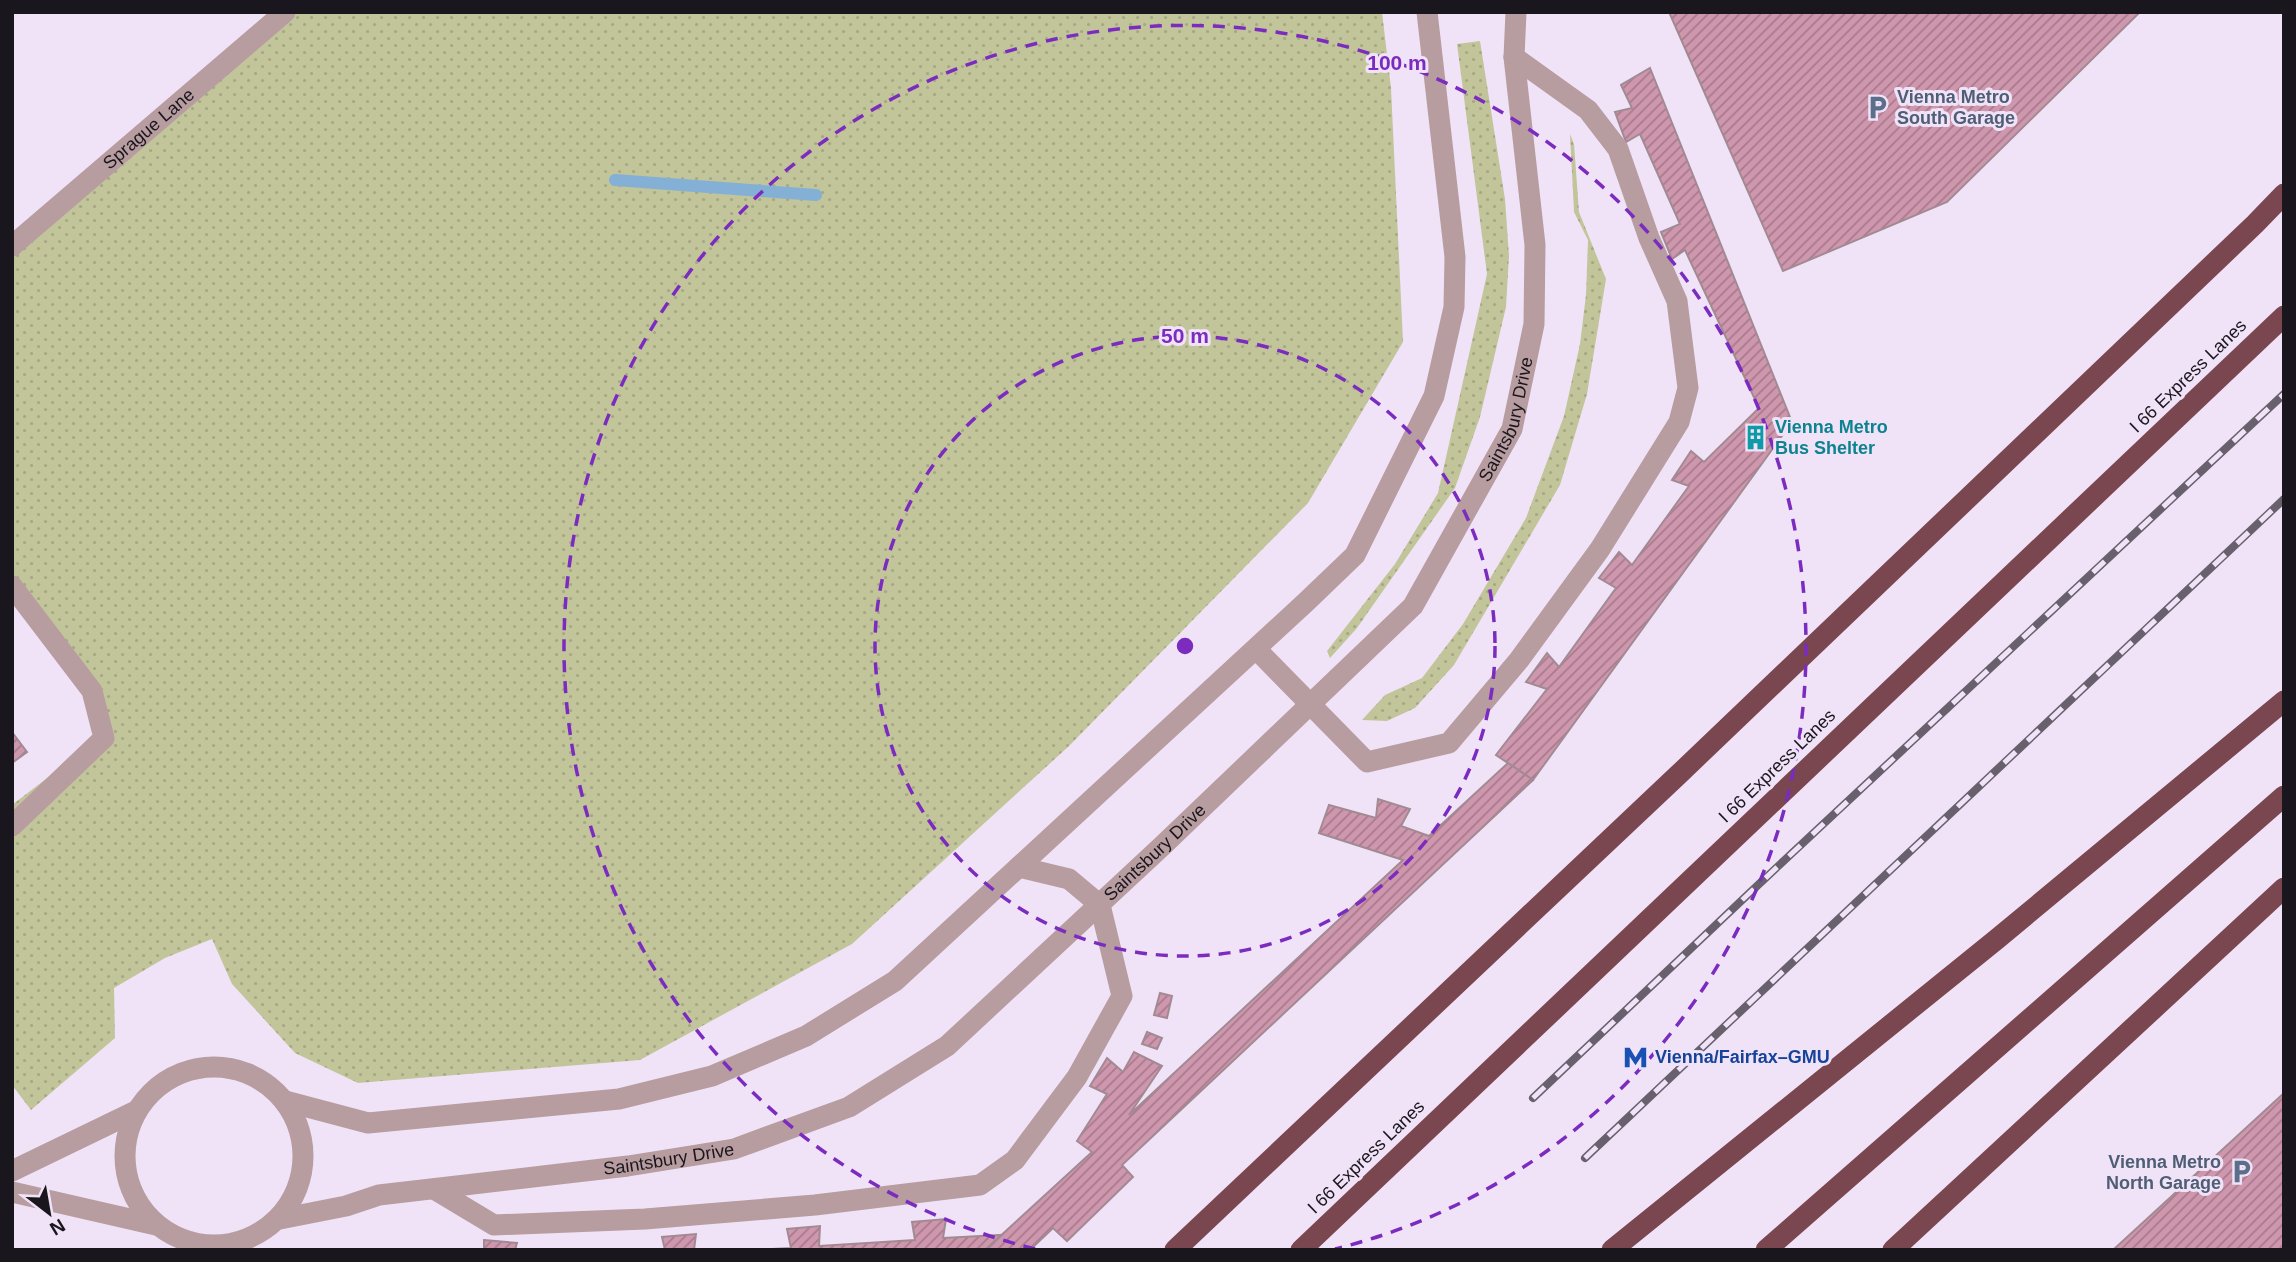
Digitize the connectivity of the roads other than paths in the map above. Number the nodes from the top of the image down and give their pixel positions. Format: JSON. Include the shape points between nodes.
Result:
{"nodes":[{"id":1,"x":285,"y":12,"type":"edge"},
{"id":2,"x":1427,"y":12,"type":"edge"},
{"id":3,"x":1516,"y":12,"type":"edge"},
{"id":4,"x":1514,"y":57,"type":"junction"},
{"id":5,"x":2284,"y":194,"type":"edge"},
{"id":6,"x":12,"y":246,"type":"edge"},
{"id":7,"x":2284,"y":316,"type":"edge"},
{"id":8,"x":12,"y":586,"type":"edge"},
{"id":9,"x":1256,"y":649,"type":"junction"},
{"id":10,"x":2284,"y":701,"type":"edge"},
{"id":11,"x":1309,"y":706,"type":"junction"},
{"id":12,"x":2284,"y":796,"type":"edge"},
{"id":13,"x":12,"y":826,"type":"edge"},
{"id":14,"x":1019,"y":867,"type":"junction"},
{"id":15,"x":2284,"y":888,"type":"edge"},
{"id":16,"x":1100,"y":905,"type":"junction"},
{"id":17,"x":285,"y":1101,"type":"junction"},
{"id":18,"x":136,"y":1111,"type":"junction"},
{"id":19,"x":12,"y":1171,"type":"edge"},
{"id":20,"x":433,"y":1189,"type":"junction"},
{"id":21,"x":12,"y":1192,"type":"edge"},
{"id":22,"x":280,"y":1219,"type":"junction"},
{"id":23,"x":156,"y":1225,"type":"junction"},
{"id":24,"x":1175,"y":1250,"type":"edge"},
{"id":25,"x":1301,"y":1250,"type":"edge"},
{"id":26,"x":1612,"y":1250,"type":"edge"},
{"id":27,"x":1766,"y":1250,"type":"edge"},
{"id":28,"x":1892,"y":1250,"type":"edge"}],
"edges":[{"from":1,"to":6,"type":"street","name":"Sprague Lane"},
{"from":2,"to":9,"type":"street","via":[[1455,257],[1454,307],[1434,396],[1355,555]]},
{"from":3,"to":4,"type":"street","name":"Saintsbury Drive"},
{"from":4,"to":11,"type":"street","name":"Saintsbury Drive","via":[[1535,245],[1534,324],[1512,429],[1413,606]]},
{"from":4,"to":11,"type":"street","via":[[1588,110],[1618,149],[1677,301],[1688,388],[1679,422],[1600,549],[1519,660],[1449,743],[1367,762]]},
{"from":5,"to":24,"type":"highway"},
{"from":7,"to":25,"type":"highway","name":"I 66 Express Lanes"},
{"from":8,"to":13,"type":"street","via":[[92,691],[104,738]]},
{"from":9,"to":11,"type":"street"},
{"from":9,"to":14,"type":"street"},
{"from":10,"to":26,"type":"highway"},
{"from":11,"to":16,"type":"street","name":"Saintsbury Drive"},
{"from":12,"to":27,"type":"highway"},
{"from":14,"to":16,"type":"street","via":[[1069,879]]},
{"from":14,"to":17,"type":"street","via":[[895,981],[806,1035],[712,1076],[619,1099],[368,1124]]},
{"from":15,"to":28,"type":"highway"},
{"from":16,"to":20,"type":"street","name":"Saintsbury Drive","via":[[947,1046],[849,1107],[734,1149]]},
{"from":16,"to":20,"type":"street","via":[[1122,996],[1077,1077],[1015,1160],[980,1185],[645,1219],[494,1225]]},
{"from":17,"to":18,"type":"street","via":[[264,1081],[237,1069],[208,1066],[180,1073],[155,1089]]},
{"from":17,"to":22,"type":"street","via":[[299,1127],[304,1155],[299,1185]]},
{"from":18,"to":19,"type":"street"},
{"from":18,"to":23,"type":"street","via":[[125,1138],[124,1167],[133,1196]]},
{"from":20,"to":22,"type":"street","name":"Saintsbury Drive","via":[[379,1195]]},
{"from":21,"to":23,"type":"street"},
{"from":22,"to":23,"type":"street","via":[[235,1243],[205,1245],[168,1236]]}]}
